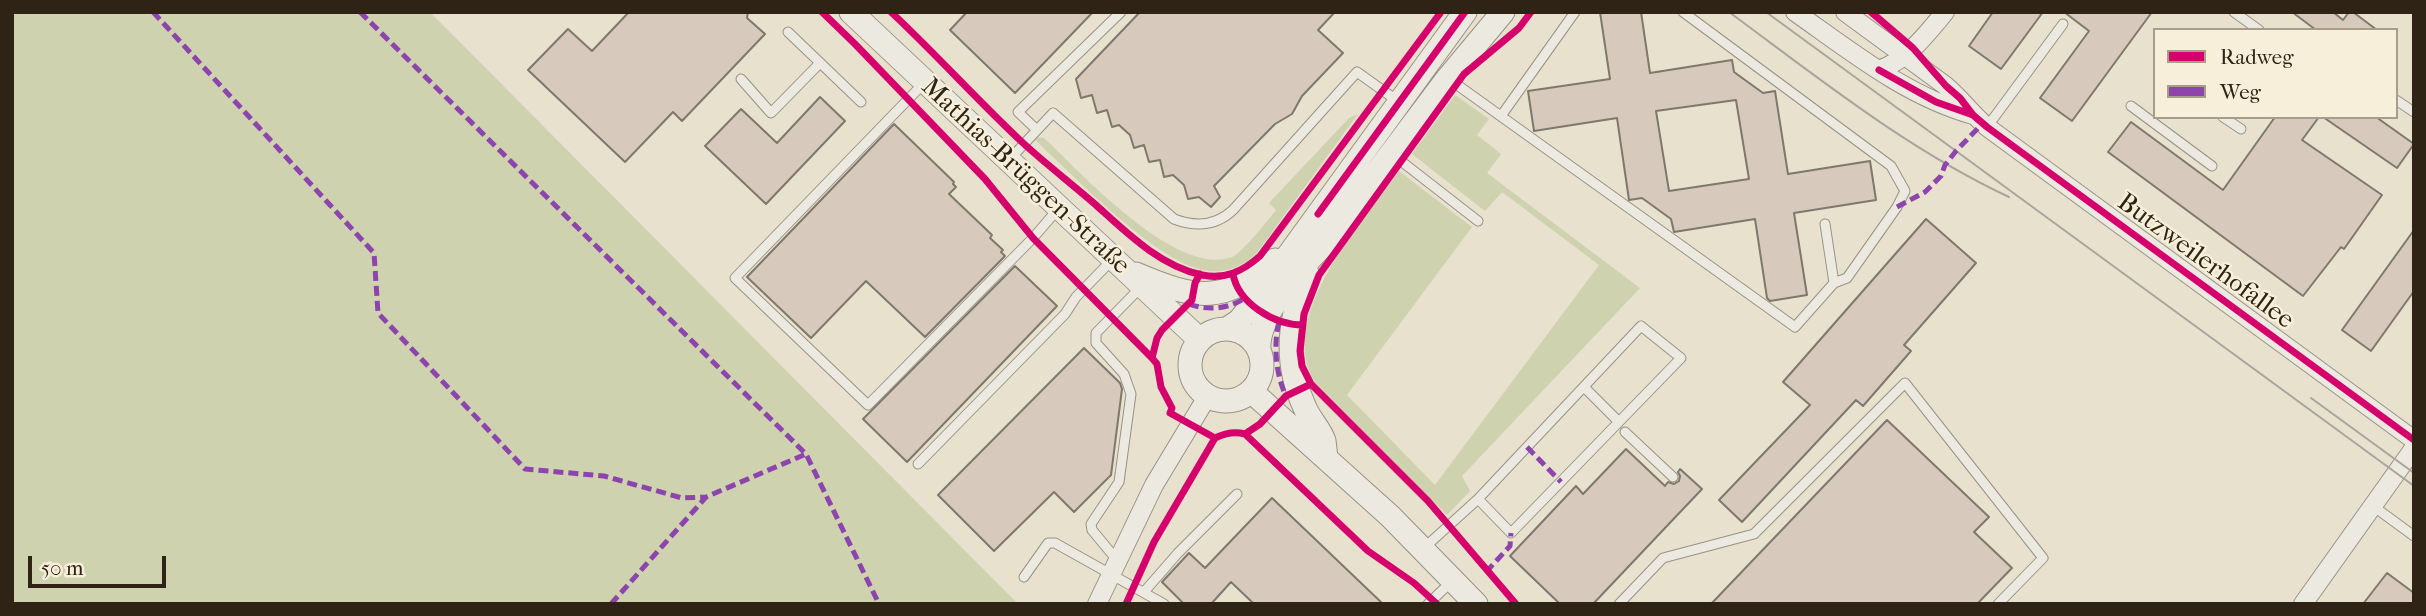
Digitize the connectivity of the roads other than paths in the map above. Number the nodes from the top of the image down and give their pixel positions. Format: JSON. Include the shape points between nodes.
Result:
{"nodes":[{"id":1,"x":851,"y":12,"type":"edge"},
{"id":2,"x":1121,"y":12,"type":"edge"},
{"id":3,"x":1465,"y":12,"type":"edge"},
{"id":4,"x":1503,"y":12,"type":"edge"},
{"id":5,"x":1575,"y":12,"type":"edge"},
{"id":6,"x":1683,"y":12,"type":"edge"},
{"id":7,"x":1795,"y":12,"type":"edge"},
{"id":8,"x":1845,"y":12,"type":"edge"},
{"id":9,"x":1945,"y":12,"type":"edge"},
{"id":10,"x":2234,"y":12,"type":"edge"},
{"id":11,"x":2063,"y":24,"type":"dead end"},
{"id":12,"x":2256,"y":28,"type":"edge"},
{"id":13,"x":788,"y":32,"type":"dead end"},
{"id":14,"x":1907,"y":56,"type":"junction"},
{"id":15,"x":820,"y":63,"type":"junction"},
{"id":16,"x":1879,"y":71,"type":"junction"},
{"id":17,"x":1448,"y":78,"type":"junction"},
{"id":18,"x":741,"y":79,"type":"dead end"},
{"id":19,"x":924,"y":83,"type":"junction"},
{"id":20,"x":2398,"y":101,"type":"edge"},
{"id":21,"x":861,"y":102,"type":"dead end"},
{"id":22,"x":1399,"y":102,"type":"junction"},
{"id":23,"x":2131,"y":106,"type":"dead end"},
{"id":24,"x":2414,"y":112,"type":"edge"},
{"id":25,"x":1501,"y":116,"type":"junction"},
{"id":26,"x":2226,"y":119,"type":"edge"},
{"id":27,"x":1980,"y":121,"type":"junction"},
{"id":28,"x":2241,"y":129,"type":"dead end"},
{"id":29,"x":1037,"y":130,"type":"junction"},
{"id":30,"x":1391,"y":153,"type":"junction"},
{"id":31,"x":1007,"y":162,"type":"junction"},
{"id":32,"x":2212,"y":166,"type":"dead end"},
{"id":33,"x":1059,"y":208,"type":"junction"},
{"id":34,"x":1318,"y":214,"type":"junction"},
{"id":35,"x":1478,"y":221,"type":"dead end"},
{"id":36,"x":1825,"y":224,"type":"dead end"},
{"id":37,"x":1321,"y":247,"type":"junction"},
{"id":38,"x":1116,"y":261,"type":"junction"},
{"id":39,"x":1834,"y":283,"type":"junction"},
{"id":40,"x":1142,"y":286,"type":"junction"},
{"id":41,"x":1227,"y":329,"type":"junction"},
{"id":42,"x":1200,"y":340,"type":"junction"},
{"id":43,"x":1259,"y":351,"type":"junction"},
{"id":44,"x":1584,"y":387,"type":"junction"},
{"id":45,"x":1251,"y":391,"type":"junction"},
{"id":46,"x":1207,"y":397,"type":"junction"},
{"id":47,"x":1619,"y":422,"type":"junction"},
{"id":48,"x":1625,"y":432,"type":"dead end"},
{"id":49,"x":2414,"y":440,"type":"edge"},
{"id":50,"x":2414,"y":448,"type":"edge"},
{"id":51,"x":1326,"y":457,"type":"junction"},
{"id":52,"x":918,"y":464,"type":"dead end"},
{"id":53,"x":1673,"y":477,"type":"dead end"},
{"id":54,"x":1237,"y":495,"type":"dead end"},
{"id":55,"x":1478,"y":499,"type":"junction"},
{"id":56,"x":2373,"y":506,"type":"junction"},
{"id":57,"x":2414,"y":536,"type":"edge"},
{"id":58,"x":1422,"y":550,"type":"junction"},
{"id":59,"x":1114,"y":567,"type":"junction"},
{"id":60,"x":1024,"y":577,"type":"dead end"},
{"id":61,"x":1452,"y":580,"type":"junction"},
{"id":62,"x":1144,"y":592,"type":"junction"},
{"id":63,"x":1470,"y":602,"type":"edge"},
{"id":64,"x":1099,"y":603,"type":"edge"},
{"id":65,"x":1164,"y":604,"type":"edge"},
{"id":66,"x":1428,"y":604,"type":"edge"},
{"id":67,"x":1619,"y":604,"type":"edge"},
{"id":68,"x":1998,"y":604,"type":"edge"},
{"id":69,"x":2303,"y":604,"type":"edge"}],
"edges":[{"from":1,"to":19,"type":"street","name":"Mathias-Brüggen-Straße"},
{"from":2,"to":29,"type":"lane","via":[[1018,112]]},
{"from":3,"to":22,"type":"street"},
{"from":4,"to":17,"type":"street"},
{"from":5,"to":25,"type":"lane"},
{"from":6,"to":39,"type":"lane","via":[[1891,166],[1899,177],[1905,191],[1896,207],[1847,278]]},
{"from":7,"to":16,"type":"street","name":"Butzweilerhofallee"},
{"from":8,"to":14,"type":"street","name":"Butzweilerhofallee"},
{"from":9,"to":14,"type":"street"},
{"from":10,"to":12,"type":"lane"},
{"from":11,"to":27,"type":"lane"},
{"from":13,"to":15,"type":"lane"},
{"from":14,"to":16,"type":"street"},
{"from":14,"to":27,"type":"street","name":"Butzweilerhofallee","via":[[1960,98]]},
{"from":15,"to":18,"type":"lane","via":[[771,113]]},
{"from":15,"to":21,"type":"lane"},
{"from":16,"to":27,"type":"street","name":"Butzweilerhofallee"},
{"from":17,"to":25,"type":"lane"},
{"from":17,"to":30,"type":"street"},
{"from":19,"to":31,"type":"street","name":"Mathias-Brüggen-Straße"},
{"from":19,"to":33,"type":"lane","via":[[734,278],[868,405]]},
{"from":20,"to":24,"type":"lane"},
{"from":22,"to":29,"type":"lane","via":[[1357,72],[1224,219],[1199,224],[1174,219],[1052,113]]},
{"from":22,"to":34,"type":"street"},
{"from":23,"to":32,"type":"lane"},
{"from":25,"to":39,"type":"lane","via":[[1795,327]]},
{"from":26,"to":28,"type":"lane"},
{"from":27,"to":49,"type":"street","name":"Butzweilerhofallee"},
{"from":29,"to":31,"type":"lane"},
{"from":30,"to":35,"type":"lane"},
{"from":30,"to":37,"type":"street"},
{"from":31,"to":33,"type":"street","name":"Mathias-Brüggen-Straße"},
{"from":33,"to":38,"type":"street","name":"Mathias-Brüggen-Straße"},
{"from":34,"to":38,"type":"street","via":[[1282,254],[1228,291],[1180,289]]},
{"from":34,"to":41,"type":"street","via":[[1247,312]]},
{"from":36,"to":39,"type":"lane"},
{"from":37,"to":43,"type":"street","via":[[1268,314],[1258,340]]},
{"from":37,"to":51,"type":"street","via":[[1296,303],[1290,340],[1298,390],[1324,442]]},
{"from":38,"to":40,"type":"street","name":"Mathias-Brüggen-Straße"},
{"from":38,"to":52,"type":"lane"},
{"from":40,"to":42,"type":"street","name":"Mathias-Brüggen-Straße"},
{"from":40,"to":59,"type":"lane","via":[[1096,333],[1096,343],[1124,374],[1131,394],[1119,482],[1091,524]]},
{"from":41,"to":42,"type":"street"},
{"from":41,"to":43,"type":"street","via":[[1251,339]]},
{"from":42,"to":46,"type":"street","via":[[1189,369]]},
{"from":43,"to":45,"type":"street","via":[[1260,380]]},
{"from":44,"to":47,"type":"lane"},
{"from":44,"to":47,"type":"lane","via":[[1642,327],[1681,358]]},
{"from":44,"to":55,"type":"lane"},
{"from":45,"to":46,"type":"street","via":[[1227,402]]},
{"from":45,"to":51,"type":"street"},
{"from":46,"to":59,"type":"street","via":[[1154,485]]},
{"from":47,"to":55,"type":"lane","via":[[1511,533]]},
{"from":48,"to":53,"type":"lane"},
{"from":50,"to":56,"type":"street"},
{"from":51,"to":58,"type":"street"},
{"from":54,"to":62,"type":"lane"},
{"from":55,"to":58,"type":"lane"},
{"from":56,"to":57,"type":"lane"},
{"from":56,"to":69,"type":"street"},
{"from":58,"to":61,"type":"street"},
{"from":59,"to":60,"type":"lane","via":[[1048,543]]},
{"from":59,"to":62,"type":"lane"},
{"from":59,"to":64,"type":"street"},
{"from":61,"to":63,"type":"street"},
{"from":61,"to":66,"type":"lane"},
{"from":62,"to":65,"type":"lane"},
{"from":67,"to":68,"type":"lane","via":[[1663,558],[1754,534],[1905,383],[2043,558]]}]}
